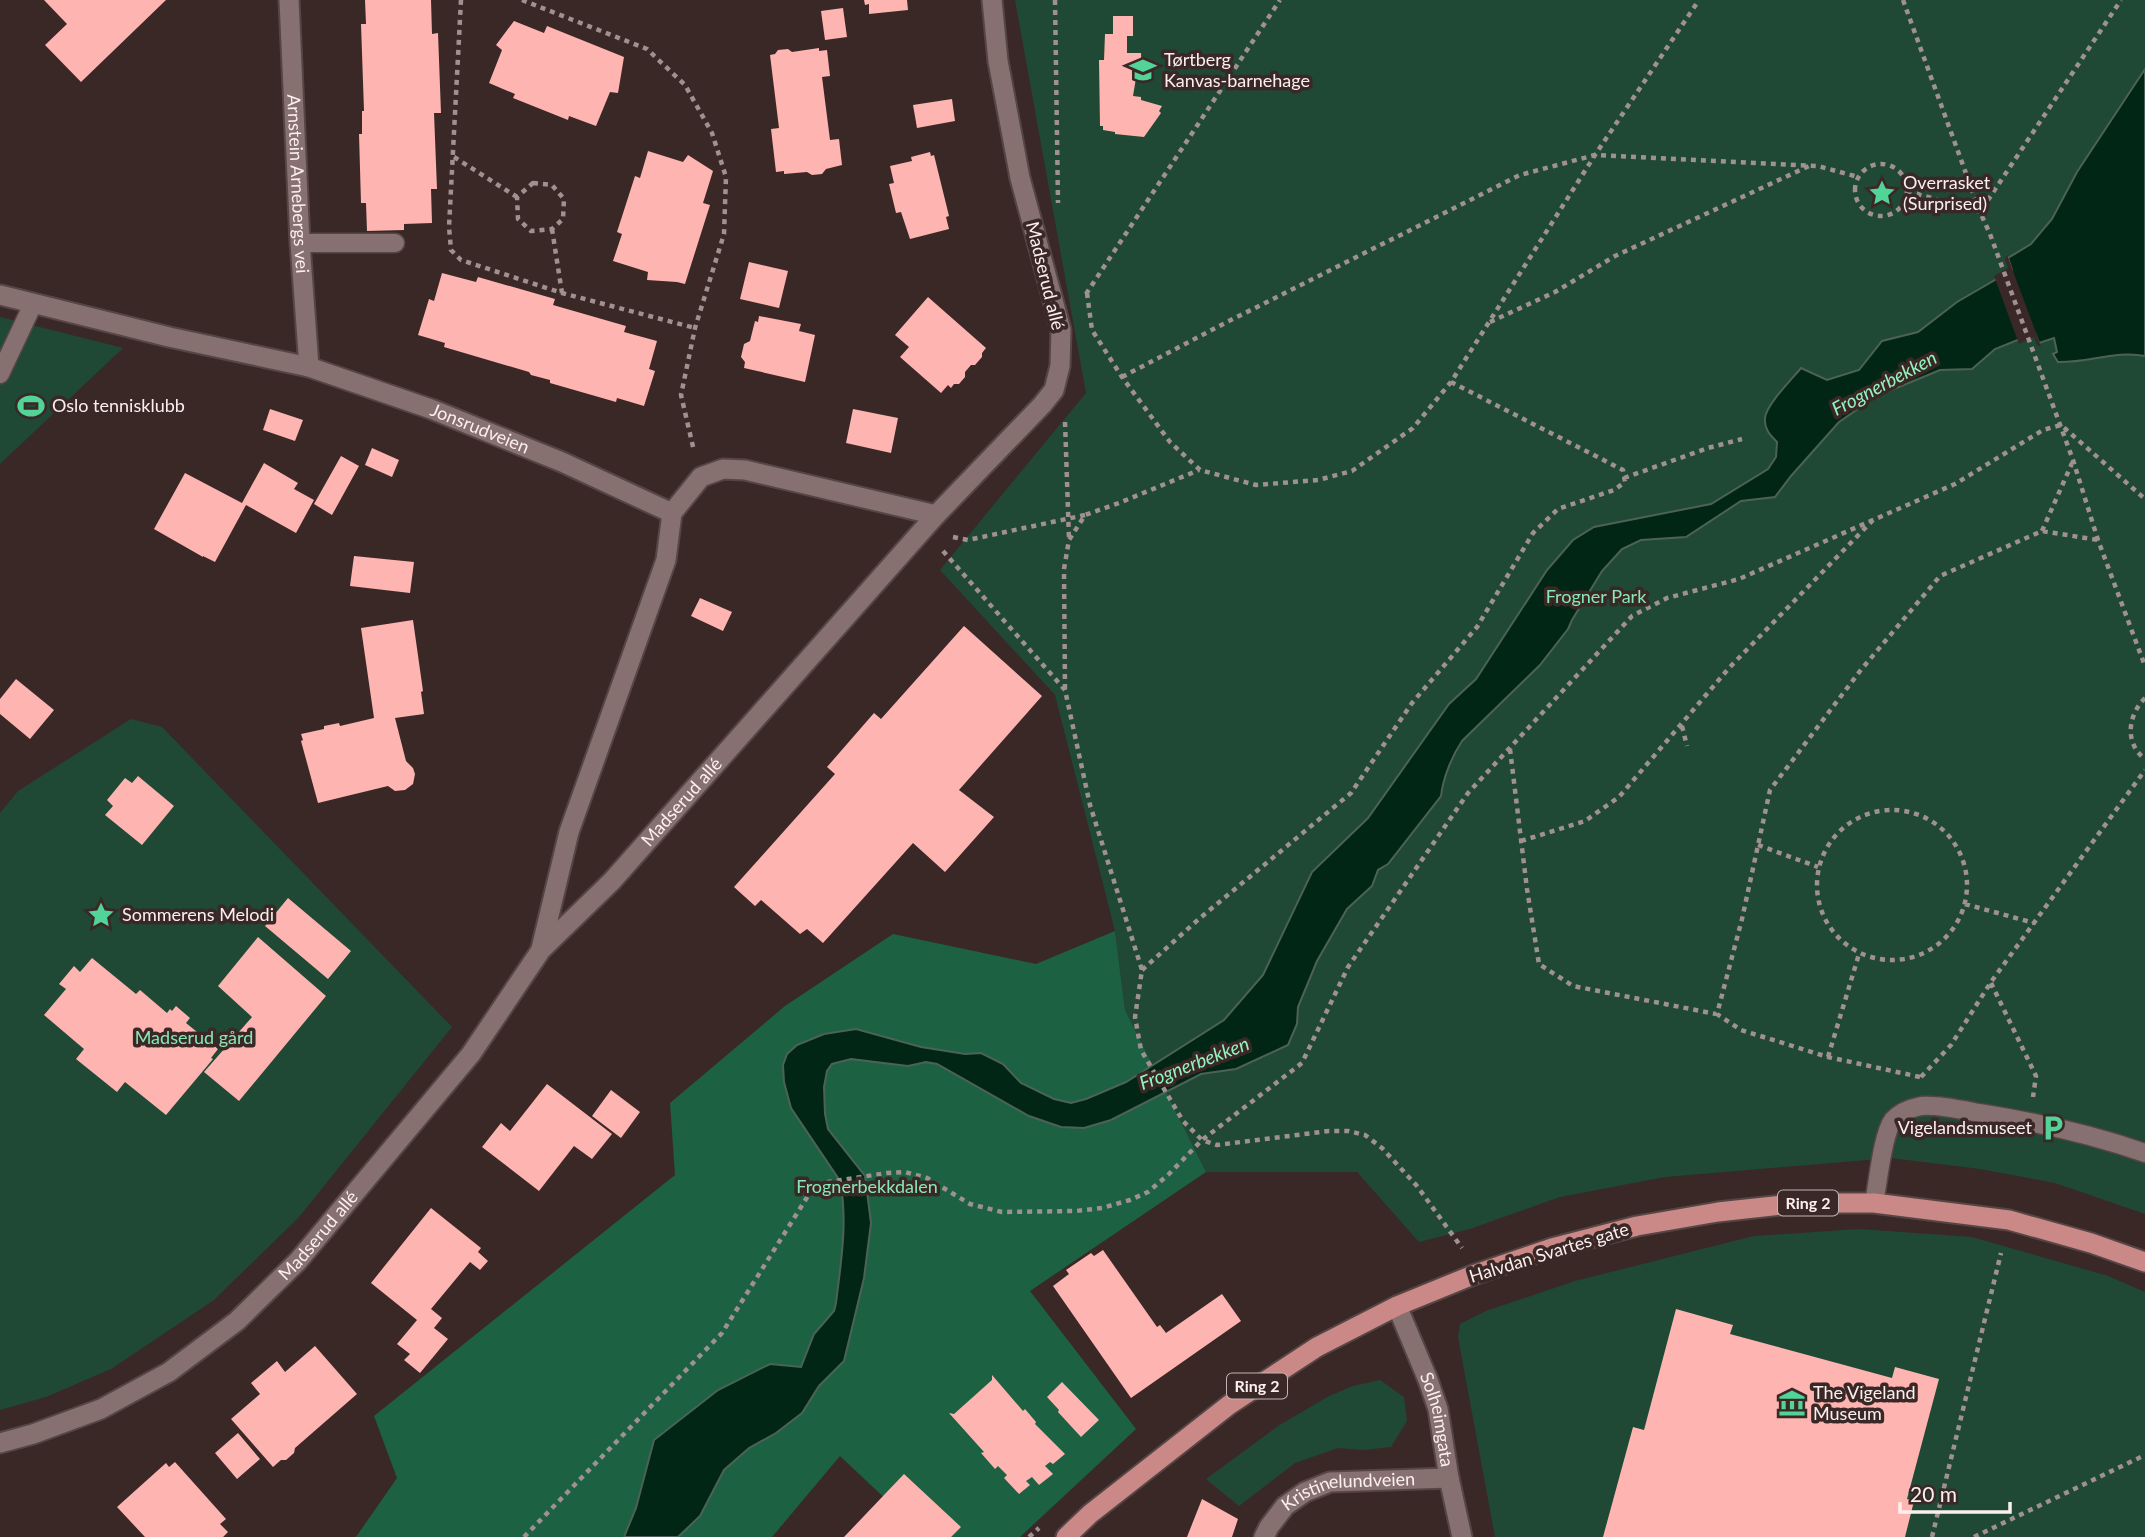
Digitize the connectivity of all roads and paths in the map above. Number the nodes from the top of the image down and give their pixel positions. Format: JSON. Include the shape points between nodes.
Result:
{"nodes":[{"id":1,"x":289,"y":0,"type":"edge"},
{"id":2,"x":461,"y":0,"type":"edge"},
{"id":3,"x":522,"y":0,"type":"edge"},
{"id":4,"x":992,"y":0,"type":"edge"},
{"id":5,"x":1055,"y":0,"type":"edge"},
{"id":6,"x":1280,"y":0,"type":"edge"},
{"id":7,"x":1699,"y":0,"type":"edge"},
{"id":8,"x":1903,"y":0,"type":"edge"},
{"id":9,"x":2121,"y":0,"type":"edge"},
{"id":10,"x":1595,"y":155,"type":"junction"},
{"id":11,"x":454,"y":157,"type":"junction"},
{"id":12,"x":1810,"y":166,"type":"junction"},
{"id":13,"x":1858,"y":177,"type":"junction"},
{"id":14,"x":1907,"y":191,"type":"junction"},
{"id":15,"x":517,"y":197,"type":"junction"},
{"id":16,"x":1058,"y":206,"type":"dead end"},
{"id":17,"x":1980,"y":212,"type":"junction"},
{"id":18,"x":552,"y":229,"type":"junction"},
{"id":19,"x":300,"y":243,"type":"junction"},
{"id":20,"x":396,"y":243,"type":"dead end"},
{"id":21,"x":562,"y":293,"type":"junction"},
{"id":22,"x":0,"y":295,"type":"edge"},
{"id":23,"x":33,"y":304,"type":"junction"},
{"id":24,"x":1488,"y":323,"type":"junction"},
{"id":25,"x":695,"y":328,"type":"junction"},
{"id":26,"x":309,"y":367,"type":"junction"},
{"id":27,"x":0,"y":374,"type":"edge"},
{"id":28,"x":1122,"y":377,"type":"junction"},
{"id":29,"x":1451,"y":382,"type":"junction"},
{"id":30,"x":1054,"y":390,"type":"junction"},
{"id":31,"x":2061,"y":425,"type":"junction"},
{"id":32,"x":1742,"y":439,"type":"dead end"},
{"id":33,"x":2073,"y":460,"type":"junction"},
{"id":34,"x":1200,"y":470,"type":"junction"},
{"id":35,"x":701,"y":477,"type":"junction"},
{"id":36,"x":1624,"y":478,"type":"junction"},
{"id":37,"x":2145,"y":499,"type":"edge"},
{"id":38,"x":672,"y":513,"type":"junction"},
{"id":39,"x":936,"y":515,"type":"junction"},
{"id":40,"x":1085,"y":515,"type":"junction"},
{"id":41,"x":1876,"y":517,"type":"junction"},
{"id":42,"x":1068,"y":518,"type":"junction"},
{"id":43,"x":2042,"y":531,"type":"junction"},
{"id":44,"x":921,"y":532,"type":"junction"},
{"id":45,"x":1069,"y":540,"type":"junction"},
{"id":46,"x":2098,"y":540,"type":"junction"},
{"id":47,"x":2145,"y":666,"type":"edge"},
{"id":48,"x":1065,"y":690,"type":"junction"},
{"id":49,"x":2145,"y":698,"type":"edge"},
{"id":50,"x":1682,"y":726,"type":"junction"},
{"id":51,"x":1687,"y":746,"type":"dead end"},
{"id":52,"x":1510,"y":748,"type":"junction"},
{"id":53,"x":2145,"y":760,"type":"edge"},
{"id":54,"x":2145,"y":771,"type":"edge"},
{"id":55,"x":1521,"y":841,"type":"junction"},
{"id":56,"x":1758,"y":845,"type":"junction"},
{"id":57,"x":1818,"y":867,"type":"junction"},
{"id":58,"x":1965,"y":904,"type":"junction"},
{"id":59,"x":2034,"y":923,"type":"junction"},
{"id":60,"x":541,"y":950,"type":"junction"},
{"id":61,"x":1859,"y":954,"type":"junction"},
{"id":62,"x":1142,"y":970,"type":"junction"},
{"id":63,"x":1990,"y":982,"type":"junction"},
{"id":64,"x":1717,"y":1014,"type":"junction"},
{"id":65,"x":1828,"y":1057,"type":"junction"},
{"id":66,"x":2030,"y":1121,"type":"junction"},
{"id":67,"x":1202,"y":1140,"type":"junction"},
{"id":68,"x":2145,"y":1153,"type":"edge"},
{"id":69,"x":1874,"y":1203,"type":"junction"},
{"id":70,"x":1459,"y":1242,"type":"dead end"},
{"id":71,"x":2001,"y":1253,"type":"dead end"},
{"id":72,"x":2145,"y":1262,"type":"edge"},
{"id":73,"x":1397,"y":1306,"type":"junction"},
{"id":74,"x":0,"y":1443,"type":"edge"},
{"id":75,"x":2145,"y":1455,"type":"edge"},
{"id":76,"x":1449,"y":1478,"type":"junction"},
{"id":77,"x":524,"y":1537,"type":"edge"},
{"id":78,"x":1066,"y":1537,"type":"edge"},
{"id":79,"x":1264,"y":1537,"type":"edge"},
{"id":80,"x":1462,"y":1537,"type":"edge"},
{"id":81,"x":1931,"y":1537,"type":"edge"},
{"id":82,"x":1974,"y":1537,"type":"edge"}],
"edges":[{"from":1,"to":19,"type":"street","name":"Arnstein Arnebergs vei"},
{"from":2,"to":11,"type":"path"},
{"from":3,"to":25,"type":"path","via":[[648,49],[685,85],[712,133],[726,177],[724,234]]},
{"from":4,"to":30,"type":"street","name":"Madserud allé","via":[[998,61],[1020,178],[1060,330],[1060,366]]},
{"from":5,"to":16,"type":"path"},
{"from":6,"to":28,"type":"path","via":[[1087,293],[1092,330]]},
{"from":7,"to":10,"type":"path"},
{"from":8,"to":17,"type":"path"},
{"from":9,"to":17,"type":"path"},
{"from":10,"to":12,"type":"path"},
{"from":10,"to":24,"type":"path"},
{"from":10,"to":28,"type":"path","via":[[1520,175]]},
{"from":11,"to":15,"type":"path"},
{"from":11,"to":21,"type":"path","via":[[451,250],[461,260]]},
{"from":12,"to":13,"type":"path"},
{"from":12,"to":24,"type":"path","via":[[1615,256],[1555,292]]},
{"from":13,"to":14,"type":"path","via":[[1871,166],[1888,164],[1902,174]]},
{"from":13,"to":14,"type":"path","via":[[1855,194],[1870,214],[1895,212]]},
{"from":14,"to":17,"type":"path"},
{"from":15,"to":18,"type":"path","via":[[518,219],[531,231]]},
{"from":15,"to":18,"type":"path","via":[[533,183],[552,185],[564,199],[563,219]]},
{"from":17,"to":31,"type":"path"},
{"from":18,"to":21,"type":"path"},
{"from":19,"to":20,"type":"lane"},
{"from":19,"to":26,"type":"street","name":"Arnstein Arnebergs vei"},
{"from":21,"to":25,"type":"path"},
{"from":22,"to":23,"type":"street","name":"Jonsrudveien"},
{"from":23,"to":26,"type":"street","name":"Jonsrudveien"},
{"from":23,"to":27,"type":"lane"},
{"from":24,"to":29,"type":"path"},
{"from":25,"to":35,"type":"path","via":[[681,394]]},
{"from":26,"to":38,"type":"street","name":"Jonsrudveien","via":[[431,408]]},
{"from":28,"to":34,"type":"path","via":[[1170,442]]},
{"from":29,"to":34,"type":"path","via":[[1413,428],[1352,471],[1318,480],[1256,485]]},
{"from":29,"to":36,"type":"path","via":[[1598,456],[1623,470]]},
{"from":30,"to":39,"type":"street","name":"Madserud allé"},
{"from":30,"to":42,"type":"path","via":[[1064,405]]},
{"from":31,"to":33,"type":"path"},
{"from":31,"to":37,"type":"path"},
{"from":31,"to":41,"type":"path","via":[[2043,430],[1955,484]]},
{"from":32,"to":36,"type":"path"},
{"from":33,"to":43,"type":"path"},
{"from":33,"to":46,"type":"path"},
{"from":34,"to":40,"type":"path"},
{"from":35,"to":38,"type":"street"},
{"from":35,"to":39,"type":"street","via":[[723,469],[745,470]]},
{"from":36,"to":62,"type":"path","via":[[1615,490],[1558,509],[1533,533],[1477,627],[1412,703],[1352,793]]},
{"from":38,"to":60,"type":"street","via":[[666,560],[569,832]]},
{"from":39,"to":44,"type":"street","name":"Madserud allé"},
{"from":40,"to":42,"type":"path"},
{"from":40,"to":45,"type":"path"},
{"from":41,"to":50,"type":"path","via":[[1729,668]]},
{"from":41,"to":52,"type":"path","via":[[1740,579],[1667,598],[1632,616]]},
{"from":42,"to":44,"type":"path","via":[[968,540]]},
{"from":42,"to":45,"type":"path"},
{"from":43,"to":46,"type":"path"},
{"from":43,"to":56,"type":"path","via":[[1940,576],[1860,671],[1770,790]]},
{"from":44,"to":48,"type":"path","via":[[944,552]]},
{"from":44,"to":60,"type":"street","name":"Madserud allé","via":[[612,881]]},
{"from":45,"to":48,"type":"path","via":[[1064,569]]},
{"from":46,"to":47,"type":"path"},
{"from":48,"to":62,"type":"path","via":[[1090,805]]},
{"from":49,"to":53,"type":"path","via":[[2136,708],[2130,732]]},
{"from":50,"to":51,"type":"path"},
{"from":50,"to":55,"type":"path","via":[[1619,797],[1585,821]]},
{"from":52,"to":55,"type":"path"},
{"from":52,"to":67,"type":"path","via":[[1468,793],[1348,967],[1301,1063]]},
{"from":54,"to":59,"type":"path"},
{"from":55,"to":64,"type":"path","via":[[1539,964],[1573,986]]},
{"from":56,"to":57,"type":"path"},
{"from":56,"to":64,"type":"path"},
{"from":57,"to":58,"type":"path","via":[[1827,845],[1843,826],[1864,814],[1887,809],[1911,812],[1933,821],[1963,858],[1968,881]]},
{"from":57,"to":61,"type":"path","via":[[1819,908],[1828,926]]},
{"from":58,"to":59,"type":"path"},
{"from":58,"to":61,"type":"path","via":[[1954,928],[1935,947],[1911,958],[1885,961]]},
{"from":59,"to":63,"type":"path"},
{"from":60,"to":74,"type":"street","name":"Madserud allé","via":[[471,1054],[298,1261],[237,1321],[169,1372],[101,1409]]},
{"from":61,"to":65,"type":"path"},
{"from":62,"to":67,"type":"path","via":[[1135,1017],[1141,1050],[1183,1121]]},
{"from":63,"to":65,"type":"path","via":[[1951,1045],[1921,1077]]},
{"from":63,"to":66,"type":"path","via":[[2036,1076]]},
{"from":64,"to":65,"type":"path","via":[[1741,1030]]},
{"from":66,"to":68,"type":"lane"},
{"from":66,"to":69,"type":"lane","via":[[1923,1106],[1903,1111],[1892,1122],[1885,1144]]},
{"from":67,"to":70,"type":"path","via":[[1217,1145],[1329,1131],[1365,1135],[1417,1186]]},
{"from":67,"to":77,"type":"path","via":[[1149,1192],[1102,1208],[1002,1212],[970,1204],[927,1178],[905,1172],[828,1182],[811,1191],[722,1333]]},
{"from":69,"to":72,"type":"main road","name":"Halvdan Svartes gate","number":"Ring 2","via":[[2009,1220]]},
{"from":69,"to":73,"type":"main road","name":"Halvdan Svartes gate","number":"Ring 2","via":[[1801,1203],[1637,1226],[1539,1252]]},
{"from":71,"to":81,"type":"path"},
{"from":73,"to":76,"type":"street","name":"Solheimgata","via":[[1437,1409]]},
{"from":73,"to":78,"type":"main road","name":"Halvdan Svartes gate","number":"Ring 2","via":[[1317,1347],[1229,1405]]},
{"from":75,"to":82,"type":"path"},
{"from":76,"to":79,"type":"street","name":"Kristinelundveien","via":[[1330,1482],[1285,1506]]},
{"from":76,"to":80,"type":"street","name":"Solheimgata"}]}
